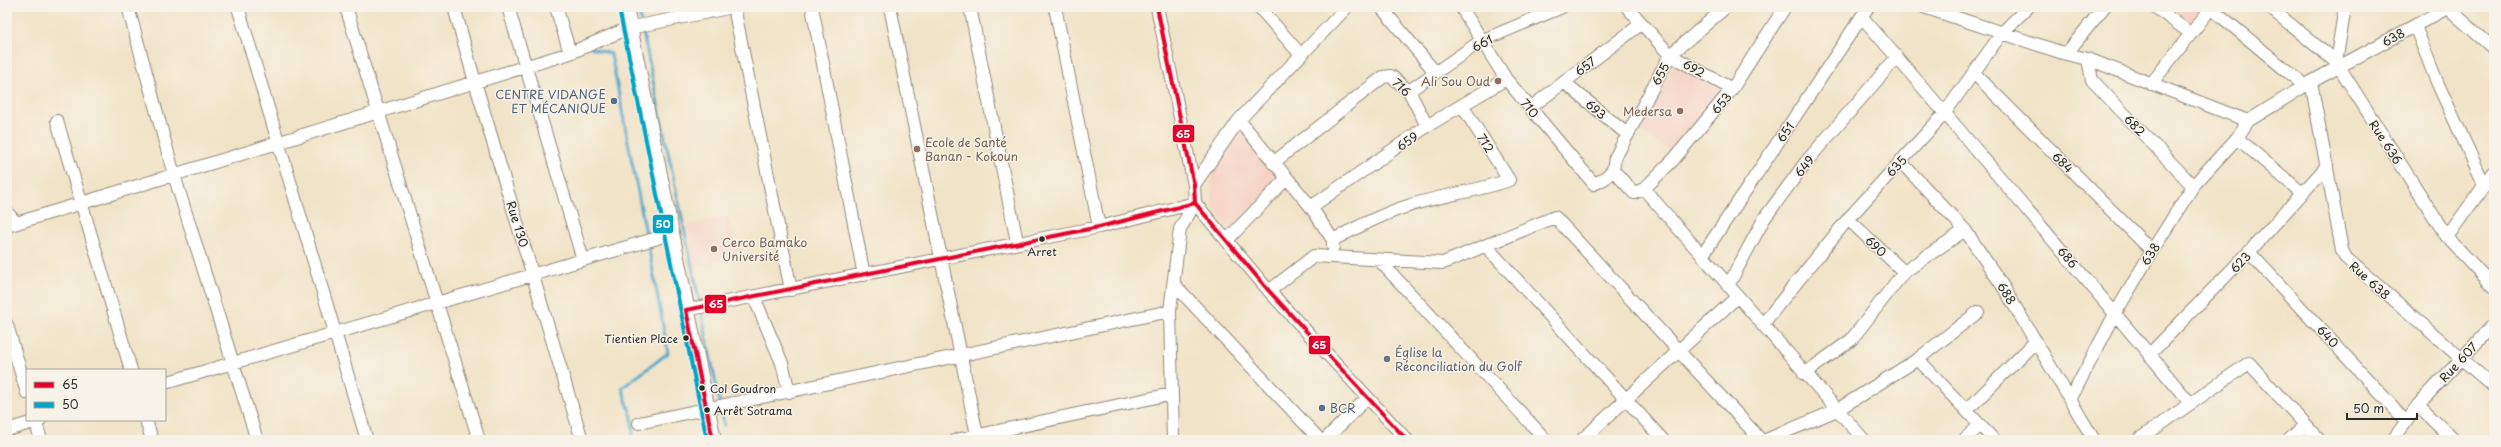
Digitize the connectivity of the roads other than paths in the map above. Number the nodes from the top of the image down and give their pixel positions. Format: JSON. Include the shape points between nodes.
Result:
{"nodes":[{"id":1,"x":128,"y":7,"type":"edge"},
{"id":2,"x":238,"y":7,"type":"edge"},
{"id":3,"x":346,"y":7,"type":"edge"},
{"id":4,"x":454,"y":7,"type":"edge"},
{"id":5,"x":508,"y":7,"type":"edge"},
{"id":6,"x":556,"y":7,"type":"edge"},
{"id":7,"x":625,"y":7,"type":"edge"},
{"id":8,"x":734,"y":7,"type":"edge"},
{"id":9,"x":812,"y":7,"type":"edge"},
{"id":10,"x":890,"y":7,"type":"edge"},
{"id":11,"x":970,"y":7,"type":"edge"},
{"id":12,"x":1055,"y":7,"type":"edge"},
{"id":13,"x":1157,"y":7,"type":"edge"},
{"id":14,"x":1258,"y":7,"type":"edge"},
{"id":15,"x":1347,"y":7,"type":"edge"},
{"id":16,"x":1381,"y":7,"type":"edge"},
{"id":17,"x":1461,"y":7,"type":"edge"},
{"id":18,"x":1562,"y":7,"type":"edge"},
{"id":19,"x":1627,"y":7,"type":"edge"},
{"id":20,"x":1726,"y":7,"type":"edge"},
{"id":21,"x":1784,"y":7,"type":"edge"},
{"id":22,"x":1924,"y":7,"type":"edge"},
{"id":23,"x":2104,"y":7,"type":"edge"},
{"id":24,"x":2155,"y":7,"type":"edge"},
{"id":25,"x":2269,"y":7,"type":"edge"},
{"id":26,"x":2345,"y":7,"type":"edge"},
{"id":27,"x":2447,"y":7,"type":"edge"},
{"id":28,"x":2025,"y":8,"type":"edge"},
{"id":29,"x":2211,"y":8,"type":"edge"},
{"id":30,"x":1865,"y":12,"type":"edge"},
{"id":31,"x":1641,"y":24,"type":"junction"},
{"id":32,"x":2415,"y":26,"type":"junction"},
{"id":33,"x":629,"y":28,"type":"junction"},
{"id":34,"x":2002,"y":32,"type":"junction"},
{"id":35,"x":2190,"y":33,"type":"junction"},
{"id":36,"x":1482,"y":41,"type":"junction"},
{"id":37,"x":2494,"y":49,"type":"edge"},
{"id":38,"x":570,"y":53,"type":"junction"},
{"id":39,"x":2066,"y":54,"type":"junction"},
{"id":40,"x":1301,"y":55,"type":"junction"},
{"id":41,"x":1670,"y":55,"type":"junction"},
{"id":42,"x":1897,"y":57,"type":"junction"},
{"id":43,"x":2088,"y":59,"type":"junction"},
{"id":44,"x":2337,"y":65,"type":"junction"},
{"id":45,"x":525,"y":67,"type":"junction"},
{"id":46,"x":1435,"y":72,"type":"junction"},
{"id":47,"x":1974,"y":73,"type":"junction"},
{"id":48,"x":1506,"y":79,"type":"junction"},
{"id":49,"x":475,"y":82,"type":"junction"},
{"id":50,"x":1564,"y":82,"type":"junction"},
{"id":51,"x":2151,"y":84,"type":"junction"},
{"id":52,"x":2308,"y":84,"type":"junction"},
{"id":53,"x":1732,"y":89,"type":"junction"},
{"id":54,"x":1409,"y":91,"type":"junction"},
{"id":55,"x":1463,"y":107,"type":"junction"},
{"id":56,"x":1530,"y":108,"type":"junction"},
{"id":57,"x":378,"y":112,"type":"junction"},
{"id":58,"x":1944,"y":114,"type":"junction"},
{"id":59,"x":57,"y":120,"type":"dead end"},
{"id":60,"x":1240,"y":120,"type":"junction"},
{"id":61,"x":2248,"y":121,"type":"junction"},
{"id":62,"x":1428,"y":126,"type":"junction"},
{"id":63,"x":1628,"y":135,"type":"junction"},
{"id":64,"x":2237,"y":138,"type":"junction"},
{"id":65,"x":278,"y":143,"type":"junction"},
{"id":66,"x":1900,"y":161,"type":"junction"},
{"id":67,"x":1273,"y":163,"type":"junction"},
{"id":68,"x":1614,"y":164,"type":"junction"},
{"id":69,"x":2327,"y":166,"type":"junction"},
{"id":70,"x":2494,"y":172,"type":"edge"},
{"id":71,"x":174,"y":175,"type":"junction"},
{"id":72,"x":1286,"y":179,"type":"junction"},
{"id":73,"x":2484,"y":184,"type":"junction"},
{"id":74,"x":1194,"y":185,"type":"junction"},
{"id":75,"x":2193,"y":186,"type":"junction"},
{"id":76,"x":1644,"y":189,"type":"junction"},
{"id":77,"x":2302,"y":193,"type":"junction"},
{"id":78,"x":81,"y":203,"type":"junction"},
{"id":79,"x":1195,"y":203,"type":"junction"},
{"id":80,"x":1311,"y":207,"type":"junction"},
{"id":81,"x":7,"y":212,"type":"edge"},
{"id":82,"x":1848,"y":220,"type":"junction"},
{"id":83,"x":11,"y":225,"type":"edge"},
{"id":84,"x":1099,"y":226,"type":"junction"},
{"id":85,"x":1965,"y":230,"type":"junction"},
{"id":86,"x":671,"y":234,"type":"junction"},
{"id":87,"x":2446,"y":237,"type":"junction"},
{"id":88,"x":1227,"y":240,"type":"junction"},
{"id":89,"x":1333,"y":240,"type":"junction"},
{"id":90,"x":1017,"y":242,"type":"junction"},
{"id":91,"x":1486,"y":246,"type":"junction"},
{"id":92,"x":2152,"y":250,"type":"junction"},
{"id":93,"x":2249,"y":252,"type":"junction"},
{"id":94,"x":1702,"y":256,"type":"junction"},
{"id":95,"x":1332,"y":257,"type":"junction"},
{"id":96,"x":941,"y":259,"type":"junction"},
{"id":97,"x":582,"y":260,"type":"junction"},
{"id":98,"x":1379,"y":260,"type":"junction"},
{"id":99,"x":1904,"y":272,"type":"junction"},
{"id":100,"x":533,"y":275,"type":"junction"},
{"id":101,"x":864,"y":275,"type":"junction"},
{"id":102,"x":1174,"y":284,"type":"junction"},
{"id":103,"x":1728,"y":286,"type":"junction"},
{"id":104,"x":2494,"y":287,"type":"edge"},
{"id":105,"x":791,"y":290,"type":"junction"},
{"id":106,"x":1269,"y":291,"type":"junction"},
{"id":107,"x":754,"y":297,"type":"junction"},
{"id":108,"x":1737,"y":297,"type":"junction"},
{"id":109,"x":437,"y":303,"type":"junction"},
{"id":110,"x":686,"y":310,"type":"junction"},
{"id":111,"x":1170,"y":311,"type":"junction"},
{"id":112,"x":1978,"y":312,"type":"dead end"},
{"id":113,"x":2115,"y":314,"type":"junction"},
{"id":114,"x":2494,"y":324,"type":"edge"},
{"id":115,"x":7,"y":325,"type":"edge"},
{"id":116,"x":1762,"y":325,"type":"junction"},
{"id":117,"x":335,"y":333,"type":"junction"},
{"id":118,"x":2036,"y":341,"type":"junction"},
{"id":119,"x":1679,"y":351,"type":"junction"},
{"id":120,"x":961,"y":355,"type":"junction"},
{"id":121,"x":2149,"y":355,"type":"junction"},
{"id":122,"x":1918,"y":359,"type":"junction"},
{"id":123,"x":2461,"y":359,"type":"junction"},
{"id":124,"x":233,"y":363,"type":"junction"},
{"id":125,"x":131,"y":369,"type":"edge"},
{"id":126,"x":1804,"y":374,"type":"junction"},
{"id":127,"x":166,"y":383,"type":"edge"},
{"id":128,"x":2494,"y":387,"type":"edge"},
{"id":129,"x":26,"y":390,"type":"edge"},
{"id":130,"x":789,"y":392,"type":"junction"},
{"id":131,"x":1170,"y":394,"type":"junction"},
{"id":132,"x":1367,"y":398,"type":"junction"},
{"id":133,"x":2071,"y":398,"type":"junction"},
{"id":134,"x":1626,"y":399,"type":"junction"},
{"id":135,"x":2190,"y":403,"type":"junction"},
{"id":136,"x":2418,"y":406,"type":"junction"},
{"id":137,"x":707,"y":409,"type":"junction"},
{"id":138,"x":1836,"y":410,"type":"junction"},
{"id":139,"x":1967,"y":410,"type":"junction"},
{"id":140,"x":34,"y":421,"type":"edge"},
{"id":141,"x":37,"y":421,"type":"edge"},
{"id":142,"x":146,"y":421,"type":"edge"},
{"id":143,"x":2406,"y":421,"type":"junction"},
{"id":144,"x":638,"y":423,"type":"dead end"},
{"id":145,"x":2305,"y":424,"type":"junction"},
{"id":146,"x":1980,"y":425,"type":"junction"},
{"id":147,"x":7,"y":430,"type":"edge"},
{"id":148,"x":978,"y":438,"type":"edge"},
{"id":149,"x":41,"y":440,"type":"edge"},
{"id":150,"x":152,"y":440,"type":"edge"},
{"id":151,"x":257,"y":440,"type":"edge"},
{"id":152,"x":367,"y":440,"type":"edge"},
{"id":153,"x":479,"y":440,"type":"edge"},
{"id":154,"x":582,"y":440,"type":"edge"},
{"id":155,"x":713,"y":440,"type":"edge"},
{"id":156,"x":956,"y":440,"type":"edge"},
{"id":157,"x":1173,"y":440,"type":"edge"},
{"id":158,"x":1320,"y":440,"type":"edge"},
{"id":159,"x":1325,"y":440,"type":"edge"},
{"id":160,"x":1407,"y":440,"type":"edge"},
{"id":161,"x":1546,"y":440,"type":"edge"},
{"id":162,"x":1582,"y":440,"type":"edge"},
{"id":163,"x":1663,"y":440,"type":"edge"},
{"id":164,"x":1761,"y":440,"type":"edge"},
{"id":165,"x":1766,"y":440,"type":"edge"},
{"id":166,"x":1864,"y":440,"type":"edge"},
{"id":167,"x":1964,"y":440,"type":"edge"},
{"id":168,"x":1994,"y":440,"type":"edge"},
{"id":169,"x":2094,"y":440,"type":"edge"},
{"id":170,"x":2138,"y":440,"type":"edge"},
{"id":171,"x":2289,"y":440,"type":"edge"},
{"id":172,"x":2319,"y":440,"type":"edge"},
{"id":173,"x":2393,"y":440,"type":"edge"},
{"id":174,"x":2454,"y":440,"type":"edge"}],
"edges":[{"from":1,"to":71,"type":"street"},
{"from":2,"to":65,"type":"street"},
{"from":3,"to":57,"type":"street"},
{"from":4,"to":49,"type":"street","name":"Rue 130"},
{"from":5,"to":45,"type":"street"},
{"from":6,"to":38,"type":"street"},
{"from":7,"to":33,"type":"main road"},
{"from":8,"to":33,"type":"street"},
{"from":8,"to":105,"type":"street"},
{"from":9,"to":101,"type":"street"},
{"from":10,"to":96,"type":"street"},
{"from":11,"to":90,"type":"street"},
{"from":12,"to":84,"type":"street"},
{"from":13,"to":74,"type":"street"},
{"from":14,"to":40,"type":"street"},
{"from":15,"to":40,"type":"street"},
{"from":16,"to":46,"type":"street"},
{"from":17,"to":36,"type":"street","name":"710"},
{"from":18,"to":36,"type":"street","name":"661"},
{"from":19,"to":31,"type":"street","name":"692"},
{"from":20,"to":41,"type":"street","name":"655"},
{"from":21,"to":53,"type":"street","name":"653"},
{"from":22,"to":34,"type":"street"},
{"from":23,"to":39,"type":"street"},
{"from":24,"to":35,"type":"street"},
{"from":25,"to":44,"type":"street","name":"Rue 636"},
{"from":26,"to":44,"type":"street"},
{"from":27,"to":32,"type":"street","name":"638"},
{"from":27,"to":37,"type":"street"},
{"from":28,"to":34,"type":"street","name":"635"},
{"from":29,"to":35,"type":"street"},
{"from":29,"to":52,"type":"street"},
{"from":30,"to":42,"type":"street","name":"686"},
{"from":30,"to":94,"type":"street","name":"651"},
{"from":31,"to":41,"type":"street","name":"692"},
{"from":31,"to":50,"type":"street","name":"657"},
{"from":32,"to":44,"type":"street","name":"638"},
{"from":32,"to":73,"type":"street"},
{"from":33,"to":38,"type":"street"},
{"from":33,"to":86,"type":"main road"},
{"from":34,"to":39,"type":"street"},
{"from":34,"to":47,"type":"street","name":"635"},
{"from":35,"to":51,"type":"street"},
{"from":36,"to":46,"type":"street","name":"661"},
{"from":36,"to":48,"type":"street","name":"710"},
{"from":38,"to":45,"type":"street"},
{"from":39,"to":43,"type":"street"},
{"from":40,"to":60,"type":"street"},
{"from":41,"to":53,"type":"street","name":"692"},
{"from":41,"to":63,"type":"street","name":"655"},
{"from":42,"to":58,"type":"street","name":"686"},
{"from":42,"to":103,"type":"street","name":"649","via":[[1806,162],[1764,219]]},
{"from":43,"to":51,"type":"street"},
{"from":43,"to":75,"type":"street","name":"682","via":[[2092,80]]},
{"from":44,"to":52,"type":"street","name":"638"},
{"from":44,"to":87,"type":"street","name":"Rue 636"},
{"from":45,"to":49,"type":"street"},
{"from":45,"to":97,"type":"street"},
{"from":46,"to":54,"type":"street","name":"661"},
{"from":47,"to":58,"type":"street","name":"635"},
{"from":47,"to":92,"type":"street","name":"684"},
{"from":48,"to":55,"type":"street","name":"659"},
{"from":48,"to":56,"type":"street","name":"710"},
{"from":49,"to":57,"type":"street"},
{"from":49,"to":100,"type":"street","name":"Rue 130"},
{"from":50,"to":56,"type":"street","name":"657"},
{"from":50,"to":63,"type":"street","name":"693"},
{"from":51,"to":61,"type":"street"},
{"from":52,"to":61,"type":"street","name":"638"},
{"from":52,"to":69,"type":"street","name":"Rue 638"},
{"from":53,"to":76,"type":"street","name":"653","via":[[1674,159]]},
{"from":54,"to":62,"type":"street","name":"716"},
{"from":54,"to":67,"type":"street","name":"716","via":[[1391,76],[1383,77]]},
{"from":55,"to":62,"type":"street","name":"659"},
{"from":55,"to":89,"type":"street","name":"712","via":[[1509,180],[1407,206],[1365,223]]},
{"from":56,"to":68,"type":"street","name":"710","via":[[1594,184],[1604,180]]},
{"from":57,"to":65,"type":"street"},
{"from":57,"to":109,"type":"street"},
{"from":58,"to":66,"type":"street","name":"635"},
{"from":58,"to":113,"type":"street","name":"686","via":[[2011,189]]},
{"from":59,"to":78,"type":"street"},
{"from":60,"to":67,"type":"street"},
{"from":60,"to":74,"type":"street"},
{"from":61,"to":64,"type":"street","name":"638"},
{"from":62,"to":80,"type":"street","name":"659"},
{"from":63,"to":68,"type":"street","name":"655"},
{"from":64,"to":75,"type":"street","name":"638"},
{"from":64,"to":77,"type":"street"},
{"from":65,"to":71,"type":"street"},
{"from":65,"to":117,"type":"street"},
{"from":66,"to":82,"type":"street","name":"635"},
{"from":66,"to":85,"type":"street","name":"688"},
{"from":67,"to":72,"type":"street"},
{"from":68,"to":76,"type":"street","via":[[1634,193]]},
{"from":69,"to":77,"type":"street","name":"623"},
{"from":69,"to":123,"type":"street","name":"Rue 638","via":[[2342,250],[2346,258]]},
{"from":70,"to":73,"type":"street"},
{"from":71,"to":78,"type":"street"},
{"from":71,"to":124,"type":"street"},
{"from":72,"to":80,"type":"street"},
{"from":72,"to":88,"type":"street"},
{"from":73,"to":87,"type":"street"},
{"from":74,"to":79,"type":"street"},
{"from":75,"to":92,"type":"street","name":"638"},
{"from":76,"to":94,"type":"street"},
{"from":77,"to":93,"type":"street","name":"623"},
{"from":78,"to":83,"type":"street"},
{"from":78,"to":125,"type":"street"},
{"from":79,"to":84,"type":"street"},
{"from":79,"to":88,"type":"street"},
{"from":79,"to":102,"type":"street","via":[[1180,229]]},
{"from":80,"to":89,"type":"street"},
{"from":81,"to":83,"type":"street"},
{"from":82,"to":99,"type":"street","name":"690"},
{"from":82,"to":116,"type":"street","name":"635"},
{"from":84,"to":90,"type":"street"},
{"from":85,"to":99,"type":"street"},
{"from":85,"to":118,"type":"street","name":"688"},
{"from":86,"to":97,"type":"street"},
{"from":86,"to":110,"type":"main road"},
{"from":87,"to":104,"type":"street","name":"Rue 636"},
{"from":88,"to":106,"type":"street"},
{"from":89,"to":95,"type":"street"},
{"from":90,"to":96,"type":"street"},
{"from":91,"to":98,"type":"street","via":[[1443,263]]},
{"from":91,"to":119,"type":"street","via":[[1555,217]]},
{"from":91,"to":134,"type":"street"},
{"from":92,"to":113,"type":"street","name":"638"},
{"from":93,"to":121,"type":"street","name":"623"},
{"from":93,"to":143,"type":"street","name":"640"},
{"from":94,"to":103,"type":"street"},
{"from":95,"to":98,"type":"street"},
{"from":95,"to":106,"type":"street","via":[[1314,256]]},
{"from":96,"to":101,"type":"street"},
{"from":96,"to":120,"type":"street"},
{"from":97,"to":100,"type":"street"},
{"from":98,"to":161,"type":"street"},
{"from":99,"to":126,"type":"street","via":[[1851,340]]},
{"from":100,"to":109,"type":"street"},
{"from":100,"to":154,"type":"street","name":"Rue 130"},
{"from":101,"to":105,"type":"street"},
{"from":102,"to":111,"type":"street"},
{"from":102,"to":158,"type":"street"},
{"from":103,"to":108,"type":"street"},
{"from":105,"to":107,"type":"street"},
{"from":106,"to":132,"type":"street"},
{"from":107,"to":110,"type":"street"},
{"from":107,"to":130,"type":"street","via":[[782,364]]},
{"from":108,"to":116,"type":"street"},
{"from":108,"to":119,"type":"street"},
{"from":109,"to":117,"type":"street"},
{"from":109,"to":153,"type":"street"},
{"from":110,"to":137,"type":"main road"},
{"from":111,"to":120,"type":"street"},
{"from":111,"to":131,"type":"street"},
{"from":112,"to":122,"type":"street"},
{"from":113,"to":121,"type":"street","name":"686"},
{"from":113,"to":133,"type":"street","name":"638"},
{"from":114,"to":123,"type":"street","name":"Rue 607"},
{"from":115,"to":129,"type":"street"},
{"from":116,"to":126,"type":"street"},
{"from":117,"to":124,"type":"street"},
{"from":117,"to":152,"type":"street"},
{"from":118,"to":133,"type":"street","name":"688"},
{"from":118,"to":139,"type":"street"},
{"from":119,"to":134,"type":"street"},
{"from":119,"to":164,"type":"street"},
{"from":120,"to":130,"type":"street"},
{"from":120,"to":148,"type":"street"},
{"from":121,"to":135,"type":"street","name":"686"},
{"from":122,"to":138,"type":"street"},
{"from":122,"to":139,"type":"street"},
{"from":123,"to":128,"type":"street","name":"Rue 638"},
{"from":123,"to":136,"type":"street","name":"Rue 607"},
{"from":124,"to":127,"type":"street"},
{"from":124,"to":151,"type":"street"},
{"from":126,"to":138,"type":"street"},
{"from":130,"to":137,"type":"street"},
{"from":131,"to":148,"type":"street"},
{"from":131,"to":157,"type":"street"},
{"from":132,"to":159,"type":"street"},
{"from":132,"to":160,"type":"street"},
{"from":133,"to":169,"type":"street","name":"688"},
{"from":134,"to":162,"type":"street"},
{"from":134,"to":163,"type":"street"},
{"from":135,"to":145,"type":"street","via":[[2249,362]]},
{"from":135,"to":170,"type":"street"},
{"from":136,"to":143,"type":"street","name":"Rue 607"},
{"from":136,"to":174,"type":"street"},
{"from":137,"to":144,"type":"street"},
{"from":137,"to":155,"type":"main road"},
{"from":138,"to":165,"type":"street"},
{"from":138,"to":166,"type":"street"},
{"from":139,"to":146,"type":"street"},
{"from":140,"to":147,"type":"street"},
{"from":141,"to":149,"type":"street"},
{"from":142,"to":150,"type":"street"},
{"from":143,"to":173,"type":"street","name":"Rue 607"},
{"from":145,"to":171,"type":"street"},
{"from":145,"to":172,"type":"street"},
{"from":146,"to":167,"type":"street"},
{"from":146,"to":168,"type":"street"},
{"from":148,"to":156,"type":"street"}]}
